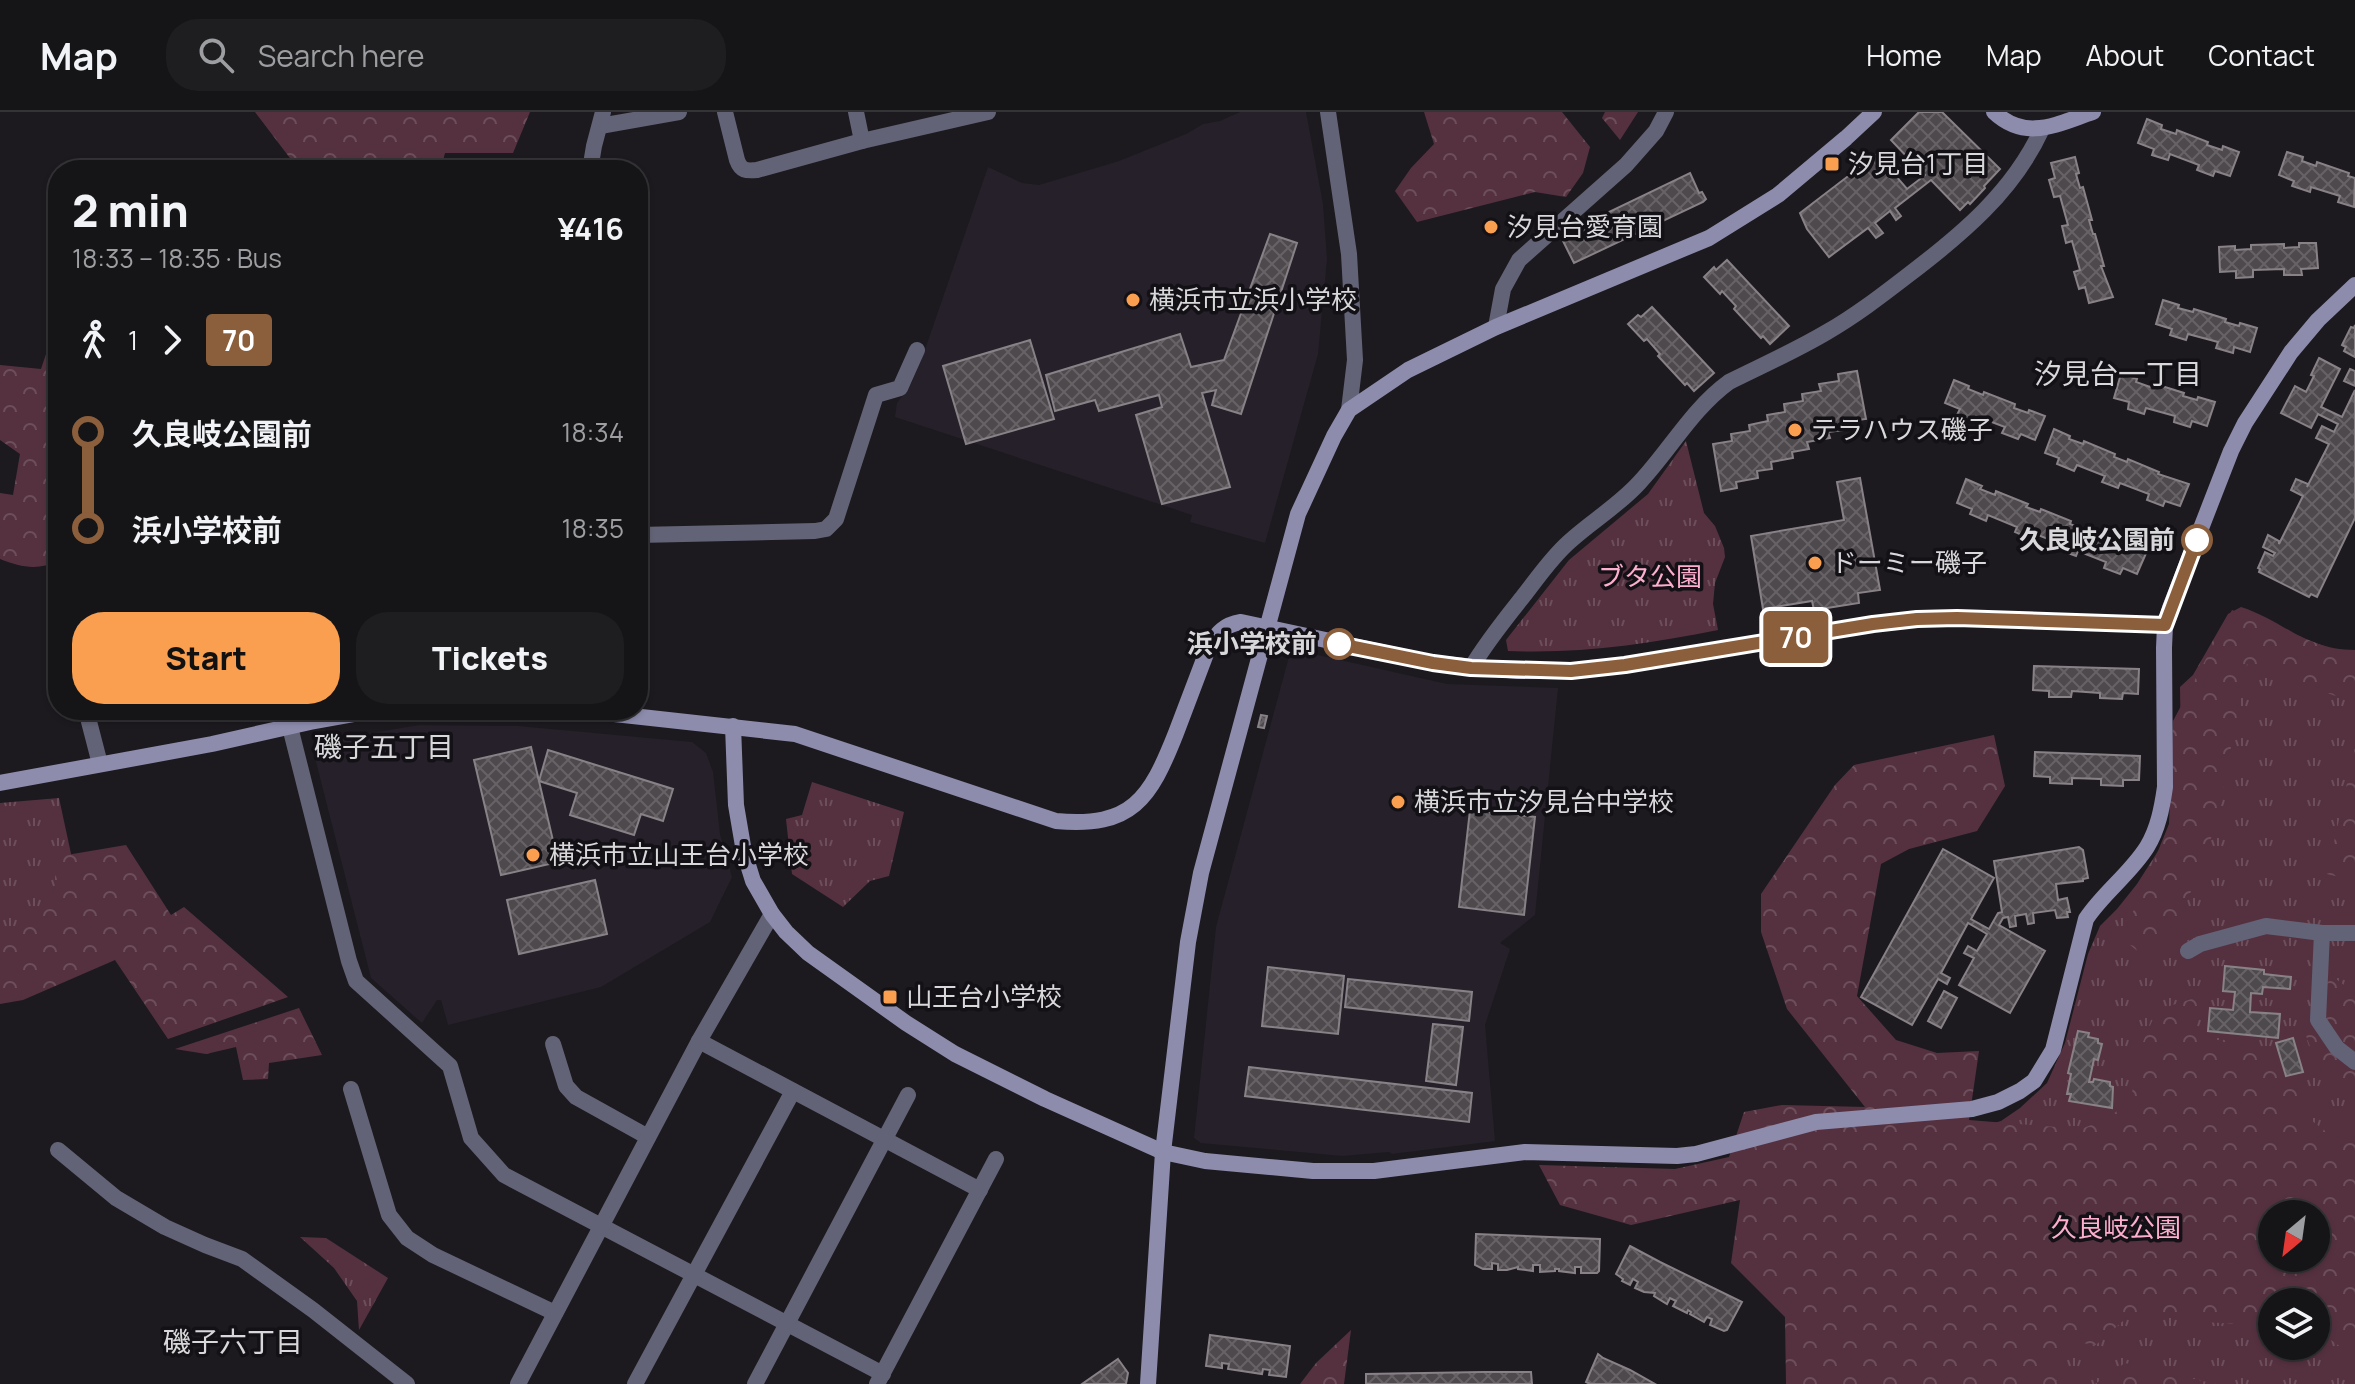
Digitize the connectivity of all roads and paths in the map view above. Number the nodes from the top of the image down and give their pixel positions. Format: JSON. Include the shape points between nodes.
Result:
{"nodes":[{"id":1,"x":679,"y":112,"type":"edge"},
{"id":2,"x":725,"y":112,"type":"edge"},
{"id":3,"x":856,"y":112,"type":"edge"},
{"id":4,"x":988,"y":112,"type":"edge"},
{"id":5,"x":1328,"y":112,"type":"edge"},
{"id":6,"x":1666,"y":112,"type":"edge"},
{"id":7,"x":1874,"y":112,"type":"edge"},
{"id":8,"x":1994,"y":112,"type":"edge"},
{"id":9,"x":2093,"y":112,"type":"edge"},
{"id":10,"x":601,"y":119,"type":"edge"},
{"id":11,"x":2042,"y":129,"type":"junction"},
{"id":12,"x":862,"y":141,"type":"junction"},
{"id":13,"x":592,"y":160,"type":"edge"},
{"id":14,"x":2355,"y":285,"type":"edge"},
{"id":15,"x":1496,"y":327,"type":"junction"},
{"id":16,"x":917,"y":350,"type":"dead end"},
{"id":17,"x":1349,"y":410,"type":"junction"},
{"id":18,"x":648,"y":535,"type":"edge"},
{"id":19,"x":2165,"y":625,"type":"junction"},
{"id":20,"x":1267,"y":627,"type":"junction"},
{"id":21,"x":1471,"y":668,"type":"junction"},
{"id":22,"x":648,"y":717,"type":"edge"},
{"id":23,"x":89,"y":720,"type":"edge"},
{"id":24,"x":321,"y":720,"type":"edge"},
{"id":25,"x":733,"y":726,"type":"junction"},
{"id":26,"x":290,"y":727,"type":"junction"},
{"id":27,"x":100,"y":764,"type":"junction"},
{"id":28,"x":0,"y":783,"type":"edge"},
{"id":29,"x":772,"y":914,"type":"junction"},
{"id":30,"x":2322,"y":933,"type":"junction"},
{"id":31,"x":2355,"y":933,"type":"edge"},
{"id":32,"x":2188,"y":951,"type":"dead end"},
{"id":33,"x":699,"y":1041,"type":"junction"},
{"id":34,"x":553,"y":1044,"type":"dead end"},
{"id":35,"x":2355,"y":1062,"type":"edge"},
{"id":36,"x":351,"y":1089,"type":"dead end"},
{"id":37,"x":793,"y":1091,"type":"junction"},
{"id":38,"x":908,"y":1095,"type":"dead end"},
{"id":39,"x":648,"y":1137,"type":"junction"},
{"id":40,"x":884,"y":1141,"type":"junction"},
{"id":41,"x":58,"y":1150,"type":"dead end"},
{"id":42,"x":1163,"y":1152,"type":"junction"},
{"id":43,"x":996,"y":1159,"type":"dead end"},
{"id":44,"x":980,"y":1190,"type":"junction"},
{"id":45,"x":601,"y":1227,"type":"junction"},
{"id":46,"x":694,"y":1275,"type":"junction"},
{"id":47,"x":555,"y":1313,"type":"junction"},
{"id":48,"x":787,"y":1324,"type":"junction"},
{"id":49,"x":880,"y":1379,"type":"edge"},
{"id":50,"x":407,"y":1384,"type":"edge"},
{"id":51,"x":518,"y":1384,"type":"edge"},
{"id":52,"x":635,"y":1384,"type":"edge"},
{"id":53,"x":755,"y":1384,"type":"edge"},
{"id":54,"x":1148,"y":1384,"type":"edge"}],
"edges":[{"from":1,"to":10,"type":"street"},
{"from":2,"to":12,"type":"street","via":[[739,167],[745,171]]},
{"from":3,"to":12,"type":"street"},
{"from":4,"to":12,"type":"street"},
{"from":5,"to":17,"type":"street","via":[[1349,254],[1355,360]]},
{"from":6,"to":15,"type":"street","via":[[1626,165],[1519,260],[1503,289]]},
{"from":7,"to":15,"type":"street","via":[[1778,195],[1709,238]]},
{"from":8,"to":11,"type":"street","via":[[2012,125]]},
{"from":9,"to":11,"type":"street"},
{"from":10,"to":13,"type":"street"},
{"from":11,"to":21,"type":"street","via":[[2005,189],[1937,254],[1827,332],[1714,393],[1628,495],[1556,555]]},
{"from":14,"to":19,"type":"street","via":[[2291,352],[2245,423]]},
{"from":15,"to":17,"type":"street","via":[[1408,370]]},
{"from":16,"to":18,"type":"street","via":[[900,388],[876,395],[836,519],[826,529]]},
{"from":17,"to":20,"type":"street","via":[[1298,514]]},
{"from":19,"to":21,"type":"street","via":[[1917,619],[1571,671]]},
{"from":19,"to":42,"type":"street","via":[[2162,810],[2147,847],[2086,919],[2053,1050],[2034,1081],[2020,1091],[1972,1109],[1816,1122],[1677,1156],[1525,1152],[1347,1172],[1205,1161]]},
{"from":20,"to":21,"type":"street"},
{"from":20,"to":25,"type":"street","via":[[1241,622],[1217,634],[1154,784],[1132,807],[1105,820],[1056,821],[795,734]]},
{"from":20,"to":42,"type":"street","via":[[1201,873]]},
{"from":22,"to":25,"type":"street"},
{"from":23,"to":27,"type":"street"},
{"from":24,"to":26,"type":"street"},
{"from":25,"to":29,"type":"street","via":[[744,852]]},
{"from":26,"to":27,"type":"street"},
{"from":26,"to":45,"type":"street","via":[[356,981],[450,1066],[471,1138],[504,1175]]},
{"from":27,"to":28,"type":"street"},
{"from":29,"to":33,"type":"street"},
{"from":29,"to":42,"type":"street","via":[[808,953],[955,1054]]},
{"from":30,"to":31,"type":"street"},
{"from":30,"to":32,"type":"street","via":[[2266,926]]},
{"from":30,"to":35,"type":"street","via":[[2318,1020],[2337,1048]]},
{"from":33,"to":37,"type":"street"},
{"from":33,"to":39,"type":"street"},
{"from":34,"to":39,"type":"street","via":[[566,1086],[576,1097]]},
{"from":36,"to":47,"type":"street","via":[[389,1215],[407,1238]]},
{"from":37,"to":40,"type":"street"},
{"from":37,"to":46,"type":"street"},
{"from":38,"to":40,"type":"street"},
{"from":39,"to":45,"type":"street"},
{"from":40,"to":44,"type":"street"},
{"from":40,"to":48,"type":"street"},
{"from":41,"to":50,"type":"street","via":[[116,1198],[165,1227],[242,1259]]},
{"from":42,"to":54,"type":"street"},
{"from":43,"to":44,"type":"street"},
{"from":44,"to":49,"type":"street"},
{"from":45,"to":46,"type":"street"},
{"from":45,"to":47,"type":"street"},
{"from":46,"to":48,"type":"street"},
{"from":46,"to":52,"type":"street"},
{"from":47,"to":51,"type":"street"},
{"from":48,"to":49,"type":"street"},
{"from":48,"to":53,"type":"street"}]}
